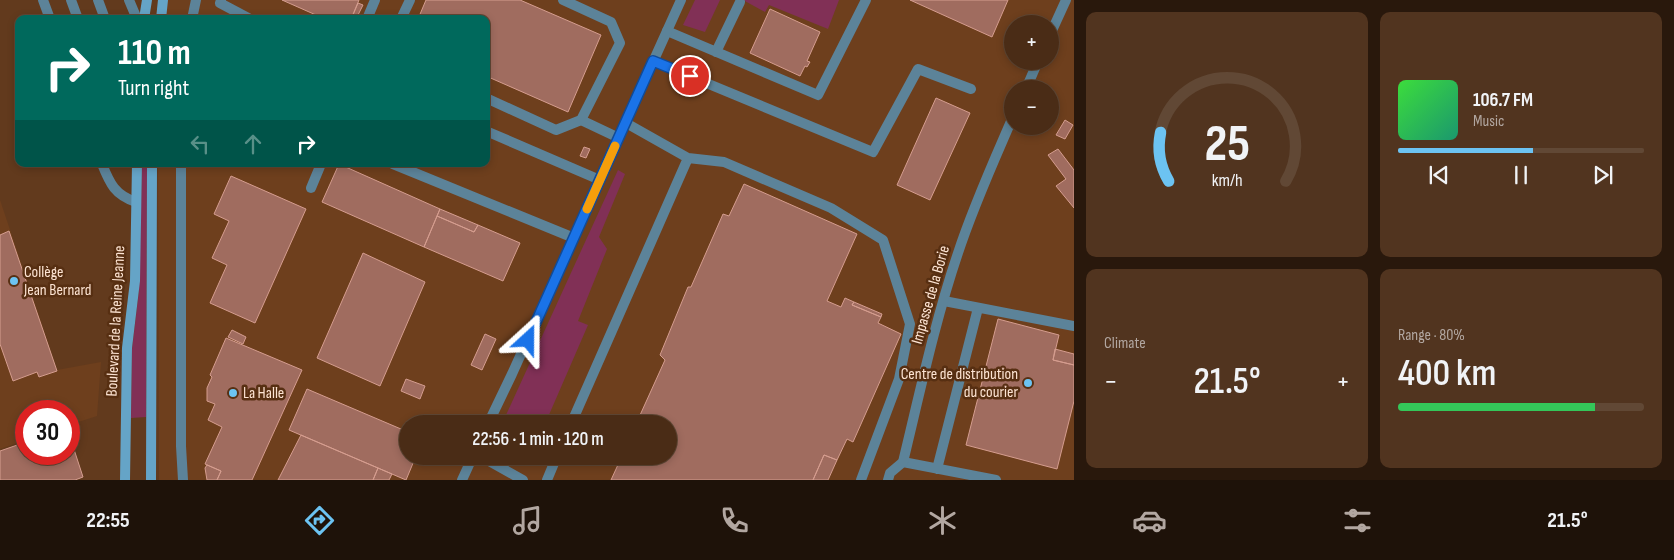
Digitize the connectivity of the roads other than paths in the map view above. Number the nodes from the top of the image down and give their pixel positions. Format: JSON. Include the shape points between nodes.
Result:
{"nodes":[{"id":1,"x":43,"y":0,"type":"edge"},
{"id":2,"x":72,"y":0,"type":"edge"},
{"id":3,"x":98,"y":0,"type":"edge"},
{"id":4,"x":129,"y":0,"type":"edge"},
{"id":5,"x":147,"y":0,"type":"edge"},
{"id":6,"x":163,"y":0,"type":"edge"},
{"id":7,"x":196,"y":0,"type":"edge"},
{"id":8,"x":221,"y":0,"type":"edge"},
{"id":9,"x":375,"y":0,"type":"edge"},
{"id":10,"x":410,"y":0,"type":"edge"},
{"id":11,"x":563,"y":0,"type":"edge"},
{"id":12,"x":681,"y":0,"type":"edge"},
{"id":13,"x":866,"y":0,"type":"edge"},
{"id":14,"x":1066,"y":0,"type":"edge"},
{"id":15,"x":740,"y":2,"type":"dead end"},
{"id":16,"x":49,"y":15,"type":"edge"},
{"id":17,"x":77,"y":15,"type":"edge"},
{"id":18,"x":104,"y":15,"type":"edge"},
{"id":19,"x":135,"y":15,"type":"edge"},
{"id":20,"x":145,"y":15,"type":"edge"},
{"id":21,"x":161,"y":15,"type":"edge"},
{"id":22,"x":193,"y":15,"type":"edge"},
{"id":23,"x":242,"y":15,"type":"edge"},
{"id":24,"x":369,"y":15,"type":"edge"},
{"id":25,"x":403,"y":15,"type":"edge"},
{"id":26,"x":1059,"y":15,"type":"edge"},
{"id":27,"x":667,"y":31,"type":"junction"},
{"id":28,"x":716,"y":52,"type":"junction"},
{"id":29,"x":653,"y":61,"type":"junction"},
{"id":30,"x":971,"y":89,"type":"dead end"},
{"id":31,"x":490,"y":100,"type":"edge"},
{"id":32,"x":580,"y":120,"type":"junction"},
{"id":33,"x":626,"y":123,"type":"junction"},
{"id":34,"x":490,"y":133,"type":"edge"},
{"id":35,"x":1005,"y":135,"type":"edge"},
{"id":36,"x":619,"y":138,"type":"junction"},
{"id":37,"x":688,"y":158,"type":"junction"},
{"id":38,"x":103,"y":167,"type":"edge"},
{"id":39,"x":137,"y":167,"type":"edge"},
{"id":40,"x":152,"y":167,"type":"edge"},
{"id":41,"x":181,"y":167,"type":"edge"},
{"id":42,"x":320,"y":167,"type":"edge"},
{"id":43,"x":400,"y":167,"type":"edge"},
{"id":44,"x":600,"y":180,"type":"junction"},
{"id":45,"x":311,"y":188,"type":"dead end"},
{"id":46,"x":136,"y":202,"type":"junction"},
{"id":47,"x":574,"y":238,"type":"junction"},
{"id":48,"x":944,"y":301,"type":"junction"},
{"id":49,"x":978,"y":308,"type":"junction"},
{"id":50,"x":1074,"y":326,"type":"edge"},
{"id":51,"x":492,"y":415,"type":"edge"},
{"id":52,"x":575,"y":415,"type":"edge"},
{"id":53,"x":903,"y":462,"type":"junction"},
{"id":54,"x":469,"y":465,"type":"edge"},
{"id":55,"x":496,"y":465,"type":"edge"},
{"id":56,"x":553,"y":465,"type":"edge"},
{"id":57,"x":937,"y":469,"type":"junction"},
{"id":58,"x":125,"y":480,"type":"edge"},
{"id":59,"x":151,"y":480,"type":"edge"},
{"id":60,"x":183,"y":480,"type":"edge"},
{"id":61,"x":462,"y":480,"type":"edge"},
{"id":62,"x":523,"y":480,"type":"edge"},
{"id":63,"x":547,"y":480,"type":"edge"},
{"id":64,"x":861,"y":480,"type":"edge"},
{"id":65,"x":888,"y":480,"type":"edge"},
{"id":66,"x":996,"y":480,"type":"edge"}],
"edges":[{"from":1,"to":16,"type":"street"},
{"from":2,"to":17,"type":"street"},
{"from":3,"to":18,"type":"street"},
{"from":4,"to":19,"type":"street"},
{"from":5,"to":20,"type":"main road"},
{"from":6,"to":21,"type":"main road"},
{"from":7,"to":22,"type":"street"},
{"from":8,"to":23,"type":"street","via":[[220,3]]},
{"from":9,"to":24,"type":"street"},
{"from":10,"to":25,"type":"street"},
{"from":11,"to":32,"type":"street","via":[[611,22],[620,43]]},
{"from":12,"to":27,"type":"street"},
{"from":13,"to":28,"type":"street","via":[[818,95]]},
{"from":14,"to":26,"type":"street"},
{"from":15,"to":28,"type":"street"},
{"from":27,"to":28,"type":"street"},
{"from":27,"to":29,"type":"street"},
{"from":29,"to":30,"type":"street","via":[[873,152],[918,69]]},
{"from":29,"to":33,"type":"street"},
{"from":31,"to":32,"type":"street","via":[[556,130]]},
{"from":32,"to":36,"type":"street"},
{"from":33,"to":36,"type":"street"},
{"from":33,"to":37,"type":"street"},
{"from":34,"to":44,"type":"street"},
{"from":35,"to":48,"type":"street","name":"Impasse de la Borie","via":[[958,252]]},
{"from":36,"to":44,"type":"street"},
{"from":37,"to":52,"type":"street"},
{"from":37,"to":64,"type":"street","via":[[724,162],[831,208],[883,240],[910,324],[899,379]]},
{"from":38,"to":46,"type":"street","via":[[116,192]]},
{"from":39,"to":46,"type":"main road","name":"Boulevard de la Reine Jeanne"},
{"from":40,"to":59,"type":"main road","name":"Boulevard de la Reine Jeanne"},
{"from":41,"to":60,"type":"street"},
{"from":42,"to":45,"type":"street"},
{"from":43,"to":47,"type":"street"},
{"from":44,"to":47,"type":"street"},
{"from":46,"to":58,"type":"main road","name":"Boulevard de la Reine Jeanne","via":[[135,281],[127,348]]},
{"from":47,"to":51,"type":"street"},
{"from":48,"to":49,"type":"street"},
{"from":48,"to":53,"type":"street","name":"Impasse de la Borie"},
{"from":49,"to":50,"type":"street"},
{"from":49,"to":57,"type":"street"},
{"from":53,"to":57,"type":"street"},
{"from":53,"to":65,"type":"street","name":"Impasse de la Borie","via":[[890,473]]},
{"from":54,"to":61,"type":"street"},
{"from":55,"to":62,"type":"street"},
{"from":56,"to":63,"type":"street"},
{"from":57,"to":66,"type":"street"}]}
